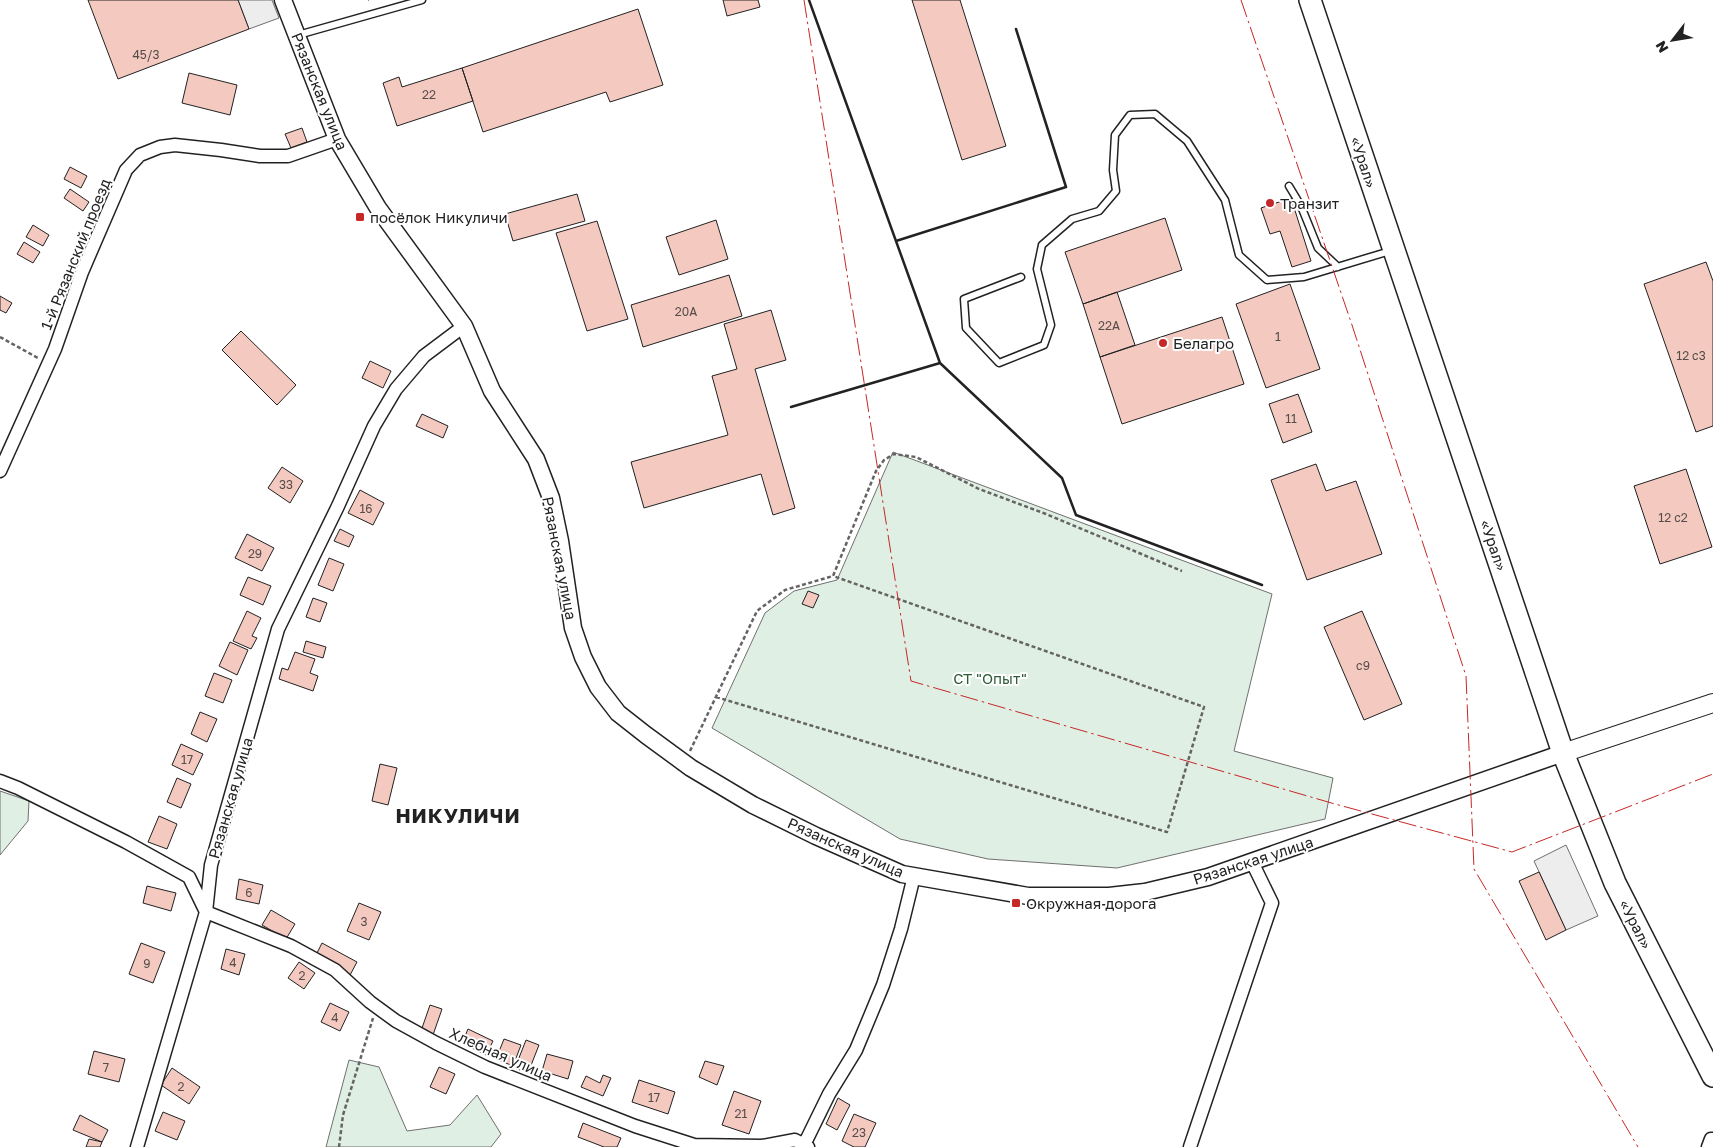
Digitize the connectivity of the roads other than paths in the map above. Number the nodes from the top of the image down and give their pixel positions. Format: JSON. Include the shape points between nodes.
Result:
{"nodes":[{"id":1,"x":283,"y":0,"type":"edge"},
{"id":2,"x":422,"y":0,"type":"edge"},
{"id":3,"x":1310,"y":0,"type":"edge"},
{"id":4,"x":297,"y":36,"type":"junction"},
{"id":5,"x":337,"y":139,"type":"junction"},
{"id":6,"x":1289,"y":186,"type":"dead end"},
{"id":7,"x":1394,"y":250,"type":"junction"},
{"id":8,"x":1338,"y":267,"type":"junction"},
{"id":9,"x":1021,"y":277,"type":"dead end"},
{"id":10,"x":464,"y":326,"type":"junction"},
{"id":11,"x":0,"y":471,"type":"edge"},
{"id":12,"x":1713,"y":703,"type":"edge"},
{"id":13,"x":1563,"y":753,"type":"junction"},
{"id":14,"x":0,"y":781,"type":"edge"},
{"id":15,"x":1252,"y":862,"type":"junction"},
{"id":16,"x":914,"y":876,"type":"junction"},
{"id":17,"x":206,"y":912,"type":"junction"},
{"id":18,"x":1713,"y":1076,"type":"edge"},
{"id":19,"x":1713,"y":1139,"type":"edge"},
{"id":20,"x":806,"y":1146,"type":"edge"},
{"id":21,"x":138,"y":1147,"type":"edge"},
{"id":22,"x":1190,"y":1147,"type":"edge"},
{"id":23,"x":1708,"y":1147,"type":"edge"}],
"edges":[{"from":1,"to":4,"type":"street","name":"Рязанская улица"},
{"from":2,"to":4,"type":"lane"},
{"from":3,"to":7,"type":"highway","name":"«Урал»"},
{"from":4,"to":5,"type":"street","name":"Рязанская улица"},
{"from":5,"to":10,"type":"street","name":"Рязанская улица","via":[[378,208]]},
{"from":5,"to":11,"type":"street","name":"1-й Рязанский проезд","via":[[288,156],[260,156],[175,145],[140,155],[126,170],[82,272],[49,363]]},
{"from":6,"to":8,"type":"lane","via":[[1318,248]]},
{"from":7,"to":8,"type":"lane"},
{"from":7,"to":13,"type":"highway","name":"«Урал»"},
{"from":8,"to":9,"type":"lane","via":[[1304,277],[1266,280],[1239,256],[1226,200],[1187,141],[1156,114],[1130,115],[1115,135],[1113,170],[1116,190],[1099,211],[1072,219],[1042,245],[1037,269],[1051,325],[1044,345],[999,363],[966,328],[964,299]]},
{"from":10,"to":16,"type":"street","name":"Рязанская улица","via":[[492,391],[536,459],[551,498],[573,628],[594,680],[618,713],[684,762],[753,805],[902,874]]},
{"from":10,"to":17,"type":"street","name":"Рязанская улица","via":[[424,356],[396,389],[374,426],[278,629],[211,865]]},
{"from":12,"to":13,"type":"main road"},
{"from":13,"to":15,"type":"street","name":"Рязанская улица"},
{"from":13,"to":18,"type":"highway","name":"«Урал»","via":[[1615,882]]},
{"from":14,"to":17,"type":"street","via":[[126,842],[189,877]]},
{"from":15,"to":16,"type":"street","name":"Рязанская улица","via":[[1208,877],[1145,892],[1109,896],[1028,896]]},
{"from":15,"to":22,"type":"street","via":[[1272,904]]},
{"from":16,"to":20,"type":"street","via":[[901,930],[880,993],[856,1050],[829,1094]]},
{"from":17,"to":20,"type":"street","name":"Хлебная улица","via":[[291,946],[335,970],[396,1021],[485,1068],[635,1126],[694,1145],[762,1146],[796,1140]]},
{"from":17,"to":21,"type":"street","name":"Рязанская улица"},
{"from":19,"to":23,"type":"street"}]}
